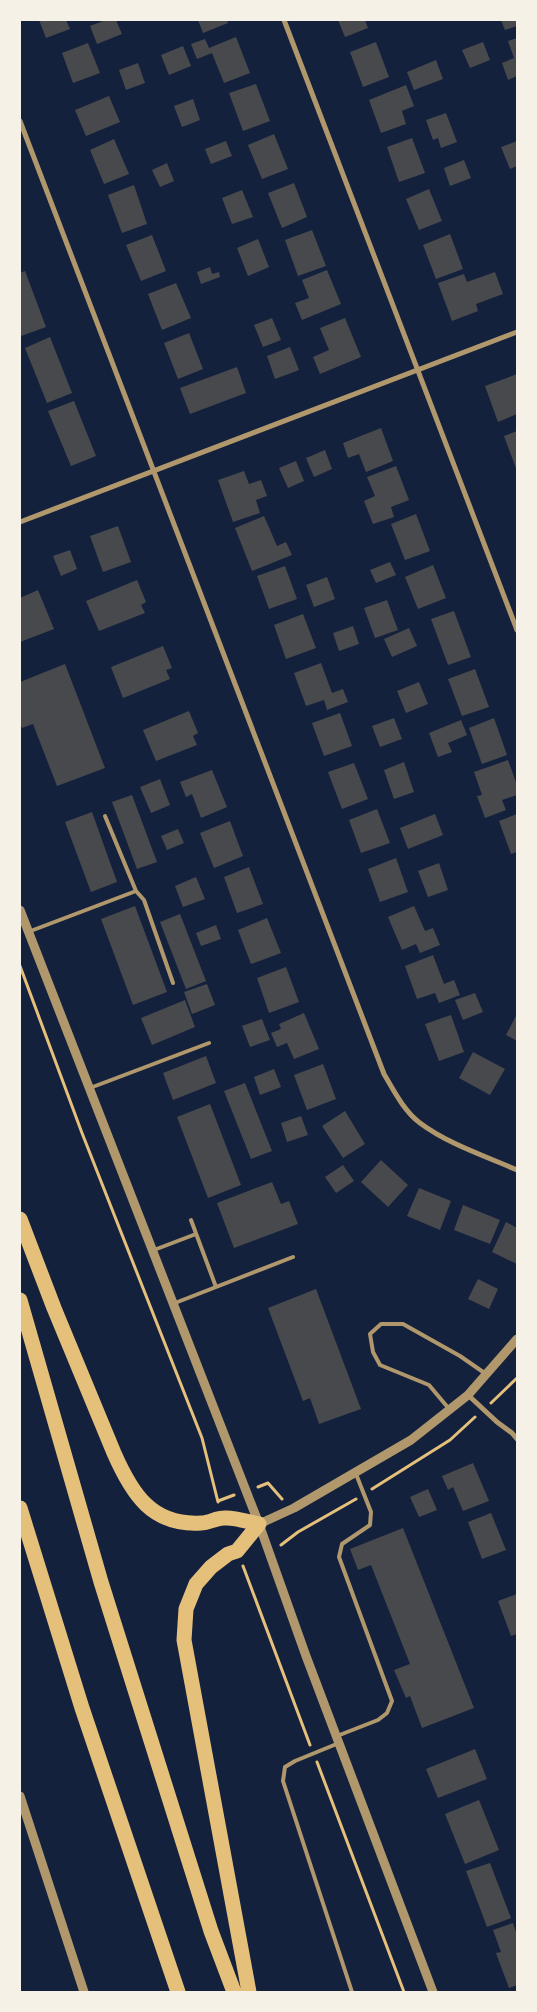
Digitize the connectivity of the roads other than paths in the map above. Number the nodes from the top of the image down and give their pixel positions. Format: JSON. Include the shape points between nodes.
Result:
{"nodes":[{"id":1,"x":284,"y":20,"type":"edge"},
{"id":2,"x":20,"y":121,"type":"edge"},
{"id":3,"x":517,"y":332,"type":"edge"},
{"id":4,"x":418,"y":370,"type":"junction"},
{"id":5,"x":155,"y":472,"type":"junction"},
{"id":6,"x":20,"y":522,"type":"edge"},
{"id":7,"x":517,"y":630,"type":"edge"},
{"id":8,"x":105,"y":816,"type":"dead end"},
{"id":9,"x":136,"y":892,"type":"junction"},
{"id":10,"x":20,"y":910,"type":"edge"},
{"id":11,"x":28,"y":932,"type":"junction"},
{"id":12,"x":173,"y":983,"type":"dead end"},
{"id":13,"x":210,"y":1043,"type":"dead end"},
{"id":14,"x":89,"y":1088,"type":"junction"},
{"id":15,"x":517,"y":1170,"type":"edge"},
{"id":16,"x":20,"y":1219,"type":"edge"},
{"id":17,"x":190,"y":1220,"type":"dead end"},
{"id":18,"x":196,"y":1234,"type":"junction"},
{"id":19,"x":152,"y":1251,"type":"junction"},
{"id":20,"x":293,"y":1257,"type":"dead end"},
{"id":21,"x":216,"y":1287,"type":"junction"},
{"id":22,"x":20,"y":1300,"type":"edge"},
{"id":23,"x":172,"y":1304,"type":"junction"},
{"id":24,"x":517,"y":1339,"type":"edge"},
{"id":25,"x":486,"y":1374,"type":"junction"},
{"id":26,"x":468,"y":1395,"type":"junction"},
{"id":27,"x":450,"y":1410,"type":"junction"},
{"id":28,"x":517,"y":1439,"type":"edge"},
{"id":29,"x":355,"y":1471,"type":"junction"},
{"id":30,"x":20,"y":1508,"type":"edge"},
{"id":31,"x":259,"y":1524,"type":"junction"},
{"id":32,"x":338,"y":1740,"type":"junction"},
{"id":33,"x":20,"y":1796,"type":"edge"},
{"id":34,"x":84,"y":1992,"type":"edge"},
{"id":35,"x":178,"y":1992,"type":"edge"},
{"id":36,"x":234,"y":1992,"type":"edge"},
{"id":37,"x":249,"y":1992,"type":"edge"},
{"id":38,"x":352,"y":1992,"type":"edge"},
{"id":39,"x":433,"y":1992,"type":"edge"}],
"edges":[{"from":1,"to":4,"type":"street"},
{"from":2,"to":5,"type":"street"},
{"from":3,"to":4,"type":"street"},
{"from":4,"to":5,"type":"street"},
{"from":4,"to":7,"type":"street"},
{"from":5,"to":6,"type":"street"},
{"from":5,"to":15,"type":"street","via":[[384,1074],[399,1100],[419,1122],[445,1138]]},
{"from":8,"to":9,"type":"lane"},
{"from":9,"to":11,"type":"lane"},
{"from":9,"to":12,"type":"lane","via":[[144,900]]},
{"from":10,"to":11,"type":"street"},
{"from":11,"to":14,"type":"street"},
{"from":13,"to":14,"type":"lane"},
{"from":14,"to":19,"type":"street"},
{"from":16,"to":31,"type":"highway","via":[[124,1477],[136,1494],[147,1507],[181,1522],[203,1523],[224,1518]]},
{"from":17,"to":18,"type":"lane"},
{"from":18,"to":19,"type":"lane"},
{"from":18,"to":21,"type":"lane"},
{"from":19,"to":23,"type":"street"},
{"from":20,"to":21,"type":"lane"},
{"from":21,"to":23,"type":"lane"},
{"from":22,"to":36,"type":"highway","via":[[101,1582],[211,1931]]},
{"from":23,"to":31,"type":"street"},
{"from":24,"to":25,"type":"street"},
{"from":25,"to":26,"type":"street"},
{"from":25,"to":27,"type":"lane","via":[[403,1324],[381,1324],[370,1334],[373,1352],[380,1365],[428,1385]]},
{"from":26,"to":27,"type":"street"},
{"from":26,"to":28,"type":"street"},
{"from":27,"to":29,"type":"street","via":[[411,1440]]},
{"from":29,"to":31,"type":"street","via":[[288,1511]]},
{"from":29,"to":32,"type":"lane","via":[[371,1512],[370,1525],[342,1544],[339,1557],[392,1701],[387,1713],[378,1720]]},
{"from":30,"to":35,"type":"highway","via":[[82,1708]]},
{"from":31,"to":32,"type":"street"},
{"from":31,"to":37,"type":"highway","via":[[237,1550],[211,1567],[196,1584],[186,1609],[184,1640]]},
{"from":32,"to":38,"type":"lane","via":[[285,1767],[283,1781]]},
{"from":32,"to":39,"type":"street"},
{"from":33,"to":34,"type":"street"}]}
